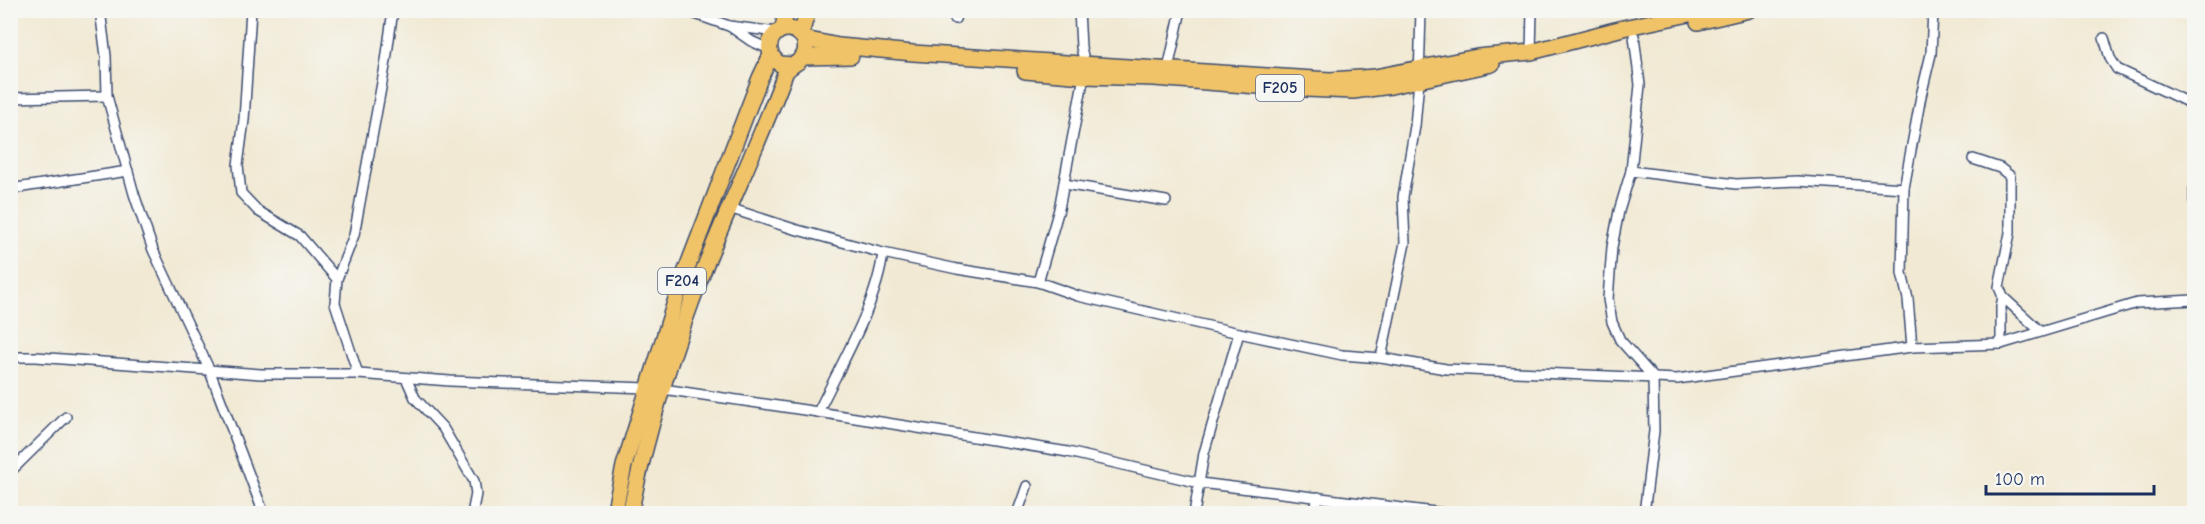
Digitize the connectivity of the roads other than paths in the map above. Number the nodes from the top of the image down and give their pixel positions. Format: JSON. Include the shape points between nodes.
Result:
{"nodes":[{"id":1,"x":100,"y":10,"type":"edge"},
{"id":2,"x":251,"y":10,"type":"edge"},
{"id":3,"x":393,"y":10,"type":"edge"},
{"id":4,"x":684,"y":10,"type":"edge"},
{"id":5,"x":786,"y":10,"type":"edge"},
{"id":6,"x":808,"y":10,"type":"edge"},
{"id":7,"x":1079,"y":10,"type":"edge"},
{"id":8,"x":1181,"y":10,"type":"edge"},
{"id":9,"x":1421,"y":10,"type":"edge"},
{"id":10,"x":1532,"y":10,"type":"edge"},
{"id":11,"x":1708,"y":10,"type":"edge"},
{"id":12,"x":1749,"y":10,"type":"edge"},
{"id":13,"x":1933,"y":10,"type":"edge"},
{"id":14,"x":1668,"y":14,"type":"edge"},
{"id":15,"x":729,"y":26,"type":"junction"},
{"id":16,"x":780,"y":31,"type":"junction"},
{"id":17,"x":1634,"y":36,"type":"junction"},
{"id":18,"x":803,"y":37,"type":"junction"},
{"id":19,"x":2104,"y":38,"type":"dead end"},
{"id":20,"x":770,"y":52,"type":"junction"},
{"id":21,"x":1531,"y":52,"type":"junction"},
{"id":22,"x":798,"y":61,"type":"junction"},
{"id":23,"x":1168,"y":69,"type":"junction"},
{"id":24,"x":1085,"y":71,"type":"junction"},
{"id":25,"x":1419,"y":74,"type":"junction"},
{"id":26,"x":107,"y":96,"type":"junction"},
{"id":27,"x":10,"y":98,"type":"edge"},
{"id":28,"x":2194,"y":105,"type":"edge"},
{"id":29,"x":1973,"y":159,"type":"dead end"},
{"id":30,"x":128,"y":171,"type":"junction"},
{"id":31,"x":1631,"y":171,"type":"junction"},
{"id":32,"x":1064,"y":184,"type":"junction"},
{"id":33,"x":1904,"y":188,"type":"junction"},
{"id":34,"x":10,"y":189,"type":"edge"},
{"id":35,"x":2194,"y":189,"type":"edge"},
{"id":36,"x":1166,"y":201,"type":"dead end"},
{"id":37,"x":2194,"y":201,"type":"edge"},
{"id":38,"x":729,"y":208,"type":"junction"},
{"id":39,"x":883,"y":253,"type":"junction"},
{"id":40,"x":337,"y":279,"type":"junction"},
{"id":41,"x":1038,"y":282,"type":"junction"},
{"id":42,"x":2003,"y":297,"type":"junction"},
{"id":43,"x":2194,"y":300,"type":"edge"},
{"id":44,"x":2040,"y":331,"type":"junction"},
{"id":45,"x":1239,"y":333,"type":"junction"},
{"id":46,"x":2001,"y":344,"type":"junction"},
{"id":47,"x":1912,"y":347,"type":"junction"},
{"id":48,"x":10,"y":357,"type":"edge"},
{"id":49,"x":1381,"y":358,"type":"junction"},
{"id":50,"x":209,"y":369,"type":"junction"},
{"id":51,"x":358,"y":374,"type":"junction"},
{"id":52,"x":1653,"y":377,"type":"junction"},
{"id":53,"x":406,"y":378,"type":"junction"},
{"id":54,"x":647,"y":388,"type":"junction"},
{"id":55,"x":663,"y":389,"type":"junction"},
{"id":56,"x":818,"y":412,"type":"junction"},
{"id":57,"x":66,"y":417,"type":"dead end"},
{"id":58,"x":10,"y":472,"type":"edge"},
{"id":59,"x":1200,"y":483,"type":"junction"},
{"id":60,"x":1027,"y":486,"type":"dead end"},
{"id":61,"x":1317,"y":497,"type":"junction"},
{"id":62,"x":1422,"y":512,"type":"edge"},
{"id":63,"x":264,"y":513,"type":"edge"},
{"id":64,"x":472,"y":513,"type":"edge"},
{"id":65,"x":614,"y":513,"type":"edge"},
{"id":66,"x":630,"y":513,"type":"edge"},
{"id":67,"x":1017,"y":513,"type":"edge"},
{"id":68,"x":1194,"y":513,"type":"edge"},
{"id":69,"x":1314,"y":513,"type":"edge"},
{"id":70,"x":1450,"y":513,"type":"edge"},
{"id":71,"x":1644,"y":513,"type":"edge"}],
"edges":[{"from":1,"to":26,"type":"street"},
{"from":2,"to":40,"type":"street","via":[[238,165],[241,193],[258,211],[300,236]]},
{"from":3,"to":40,"type":"street","via":[[354,235]]},
{"from":4,"to":15,"type":"street"},
{"from":5,"to":16,"type":"main road","number":"F204"},
{"from":6,"to":18,"type":"main road","number":"F204"},
{"from":7,"to":24,"type":"street"},
{"from":8,"to":23,"type":"street"},
{"from":9,"to":25,"type":"street"},
{"from":10,"to":21,"type":"street"},
{"from":11,"to":14,"type":"main road","number":"F205"},
{"from":12,"to":17,"type":"main road","number":"F205"},
{"from":13,"to":33,"type":"street","via":[[1931,54]]},
{"from":14,"to":21,"type":"main road","number":"F205"},
{"from":15,"to":16,"type":"street"},
{"from":15,"to":20,"type":"street"},
{"from":16,"to":18,"type":"main road","via":[[789,29]]},
{"from":16,"to":20,"type":"main road","number":"F204","via":[[772,37]]},
{"from":17,"to":25,"type":"main road","number":"F205"},
{"from":17,"to":31,"type":"street","via":[[1640,85]]},
{"from":18,"to":22,"type":"main road","number":"F204","via":[[806,45]]},
{"from":18,"to":24,"type":"main road","number":"F205","via":[[839,46]]},
{"from":19,"to":28,"type":"street","via":[[2117,69]]},
{"from":20,"to":22,"type":"main road","via":[[780,64]]},
{"from":20,"to":54,"type":"main road","number":"F204","via":[[680,286]]},
{"from":21,"to":25,"type":"main road","number":"F205","via":[[1477,57]]},
{"from":22,"to":24,"type":"main road","number":"F205","via":[[839,56]]},
{"from":22,"to":38,"type":"main road","number":"F204","via":[[786,71]]},
{"from":23,"to":24,"type":"main road","number":"F205"},
{"from":23,"to":25,"type":"main road","number":"F205","via":[[1330,80]]},
{"from":24,"to":25,"type":"main road","number":"F205","via":[[1353,91]]},
{"from":24,"to":32,"type":"street"},
{"from":25,"to":49,"type":"street","via":[[1403,197],[1406,243]]},
{"from":26,"to":27,"type":"street"},
{"from":26,"to":30,"type":"street"},
{"from":29,"to":42,"type":"street","via":[[2000,168],[2010,176],[2010,233],[1999,287]]},
{"from":30,"to":34,"type":"street"},
{"from":30,"to":50,"type":"street","via":[[153,250]]},
{"from":31,"to":33,"type":"street","via":[[1736,184],[1797,181]]},
{"from":31,"to":52,"type":"street","via":[[1612,247],[1608,299],[1620,340]]},
{"from":32,"to":36,"type":"street"},
{"from":32,"to":41,"type":"street"},
{"from":33,"to":47,"type":"street","via":[[1902,273]]},
{"from":35,"to":37,"type":"street"},
{"from":38,"to":39,"type":"street"},
{"from":38,"to":55,"type":"main road","number":"F204"},
{"from":39,"to":41,"type":"street"},
{"from":39,"to":56,"type":"street","via":[[879,280]]},
{"from":40,"to":51,"type":"street","via":[[335,303]]},
{"from":41,"to":45,"type":"street","via":[[1077,296]]},
{"from":42,"to":44,"type":"street"},
{"from":42,"to":46,"type":"street"},
{"from":43,"to":44,"type":"street","via":[[2137,303]]},
{"from":44,"to":46,"type":"street"},
{"from":45,"to":49,"type":"street","via":[[1342,355]]},
{"from":45,"to":59,"type":"street","via":[[1204,453]]},
{"from":46,"to":47,"type":"street"},
{"from":47,"to":52,"type":"street","via":[[1677,379]]},
{"from":48,"to":50,"type":"street"},
{"from":49,"to":52,"type":"street","via":[[1446,369]]},
{"from":50,"to":51,"type":"street","via":[[261,374]]},
{"from":50,"to":63,"type":"street"},
{"from":51,"to":53,"type":"street"},
{"from":52,"to":71,"type":"street","via":[[1654,431]]},
{"from":53,"to":54,"type":"street"},
{"from":53,"to":64,"type":"street","via":[[415,398],[443,428],[474,481]]},
{"from":54,"to":65,"type":"main road","number":"F204"},
{"from":55,"to":56,"type":"street"},
{"from":55,"to":66,"type":"main road","number":"F204"},
{"from":56,"to":59,"type":"street","via":[[1068,452]]},
{"from":57,"to":58,"type":"street"},
{"from":59,"to":61,"type":"street"},
{"from":59,"to":68,"type":"street"},
{"from":60,"to":67,"type":"street"},
{"from":61,"to":62,"type":"street"},
{"from":61,"to":69,"type":"street"},
{"from":62,"to":70,"type":"street"}]}
